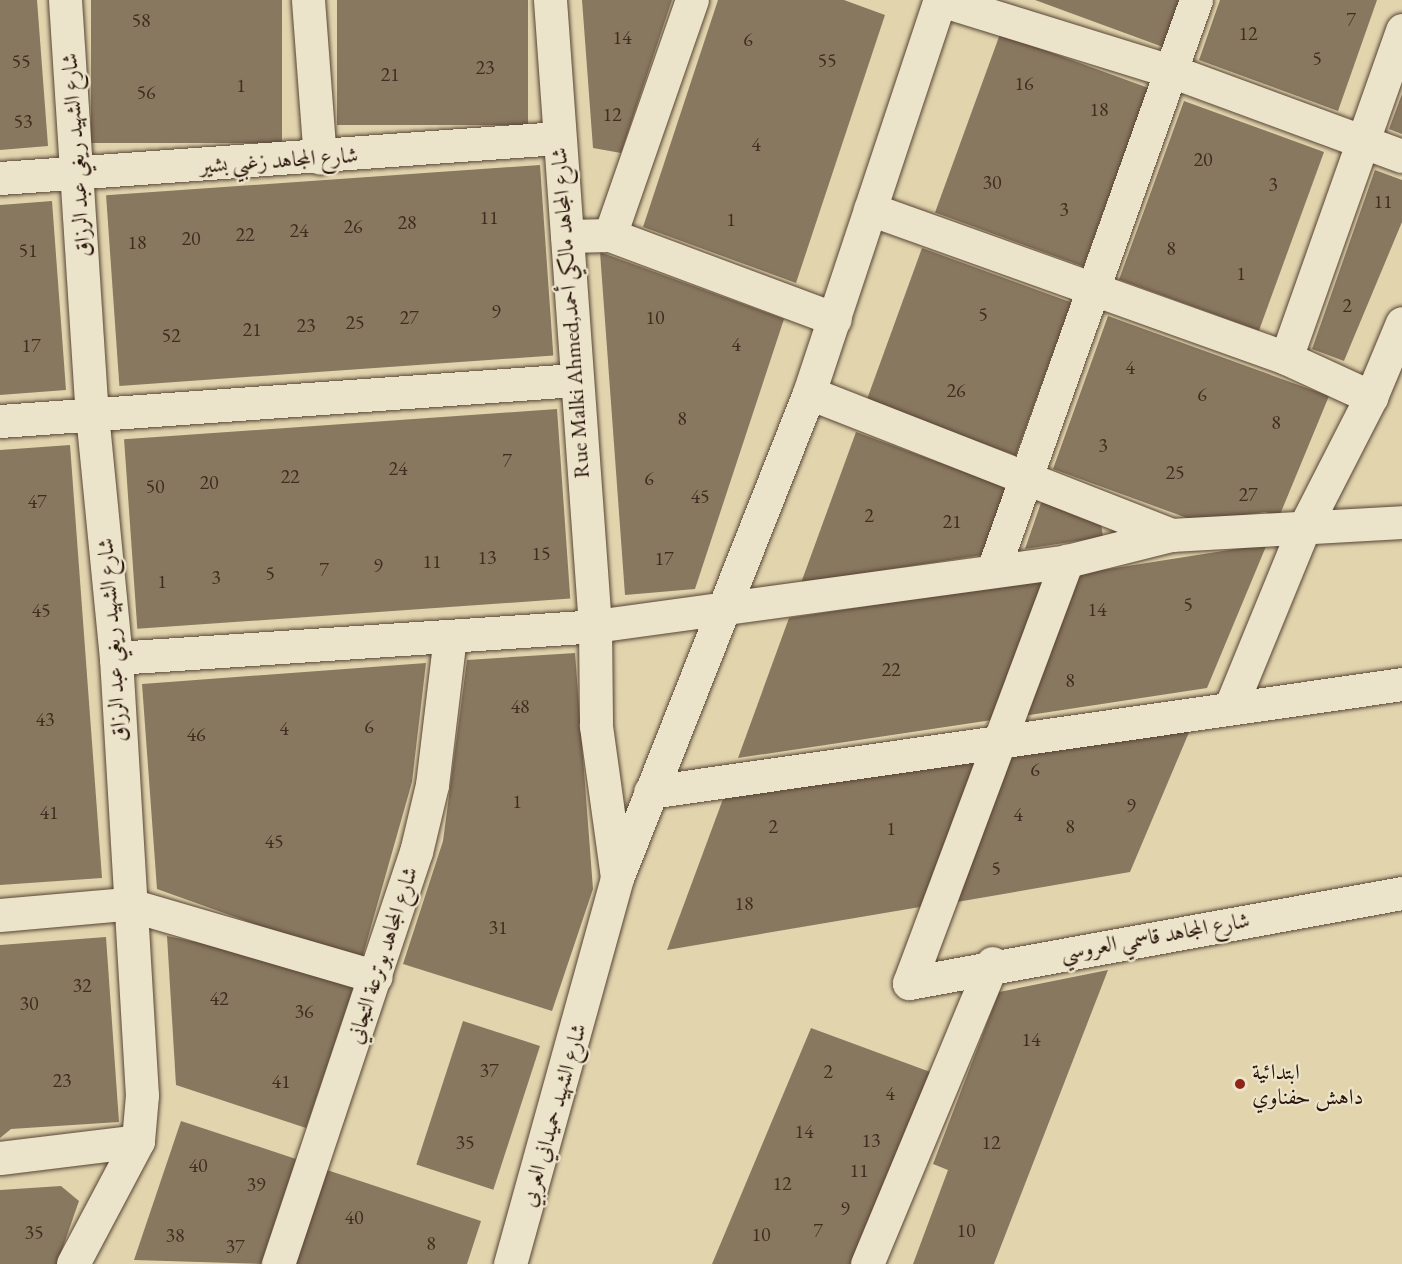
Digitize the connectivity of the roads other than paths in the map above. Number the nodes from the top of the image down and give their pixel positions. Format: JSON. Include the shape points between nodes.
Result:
{"nodes":[{"id":1,"x":65,"y":0,"type":"edge"},
{"id":2,"x":308,"y":0,"type":"edge"},
{"id":3,"x":550,"y":0,"type":"edge"},
{"id":4,"x":692,"y":0,"type":"edge"},
{"id":5,"x":940,"y":0,"type":"edge"},
{"id":6,"x":1196,"y":0,"type":"edge"},
{"id":7,"x":1402,"y":30,"type":"edge"},
{"id":8,"x":1171,"y":71,"type":"junction"},
{"id":9,"x":558,"y":138,"type":"junction"},
{"id":10,"x":1360,"y":142,"type":"junction"},
{"id":11,"x":1402,"y":156,"type":"edge"},
{"id":12,"x":320,"y":158,"type":"junction"},
{"id":13,"x":77,"y":174,"type":"junction"},
{"id":14,"x":0,"y":178,"type":"edge"},
{"id":15,"x":870,"y":209,"type":"junction"},
{"id":16,"x":610,"y":235,"type":"junction"},
{"id":17,"x":567,"y":236,"type":"junction"},
{"id":18,"x":1092,"y":290,"type":"junction"},
{"id":19,"x":835,"y":319,"type":"junction"},
{"id":20,"x":1402,"y":323,"type":"edge"},
{"id":21,"x":1396,"y":355,"type":"edge"},
{"id":22,"x":1286,"y":358,"type":"junction"},
{"id":23,"x":575,"y":380,"type":"junction"},
{"id":24,"x":809,"y":393,"type":"junction"},
{"id":25,"x":1371,"y":397,"type":"junction"},
{"id":26,"x":92,"y":414,"type":"junction"},
{"id":27,"x":0,"y":421,"type":"edge"},
{"id":28,"x":1028,"y":476,"type":"junction"},
{"id":29,"x":1402,"y":522,"type":"edge"},
{"id":30,"x":1304,"y":528,"type":"junction"},
{"id":31,"x":1171,"y":535,"type":"junction"},
{"id":32,"x":1067,"y":561,"type":"junction"},
{"id":33,"x":993,"y":570,"type":"junction"},
{"id":34,"x":725,"y":612,"type":"junction"},
{"id":35,"x":595,"y":626,"type":"junction"},
{"id":36,"x":450,"y":636,"type":"junction"},
{"id":37,"x":116,"y":658,"type":"junction"},
{"id":38,"x":1402,"y":684,"type":"edge"},
{"id":39,"x":1230,"y":708,"type":"junction"},
{"id":40,"x":1001,"y":740,"type":"junction"},
{"id":41,"x":650,"y":792,"type":"junction"},
{"id":42,"x":617,"y":878,"type":"junction"},
{"id":43,"x":1402,"y":893,"type":"edge"},
{"id":44,"x":127,"y":904,"type":"junction"},
{"id":45,"x":0,"y":915,"type":"edge"},
{"id":46,"x":992,"y":963,"type":"junction"},
{"id":47,"x":376,"y":977,"type":"junction"},
{"id":48,"x":138,"y":1141,"type":"junction"},
{"id":49,"x":0,"y":1158,"type":"edge"},
{"id":50,"x":82,"y":1262,"type":"edge"},
{"id":51,"x":278,"y":1264,"type":"edge"},
{"id":52,"x":510,"y":1264,"type":"edge"},
{"id":53,"x":867,"y":1264,"type":"edge"}],
"edges":[{"from":1,"to":13,"type":"street","name":"شارع الشهيد ريغي عبد الرزاق"},
{"from":2,"to":12,"type":"street"},
{"from":3,"to":9,"type":"street","name":"Rue Malki Ahmed,شارع المجاهد مالكي أحمد"},
{"from":4,"to":16,"type":"street"},
{"from":5,"to":8,"type":"street"},
{"from":5,"to":15,"type":"street"},
{"from":6,"to":8,"type":"street"},
{"from":7,"to":10,"type":"street"},
{"from":8,"to":10,"type":"street"},
{"from":8,"to":18,"type":"street"},
{"from":9,"to":12,"type":"street","name":"شارع المجاهد زغبي بشير"},
{"from":9,"to":17,"type":"street","name":"Rue Malki Ahmed,شارع المجاهد مالكي أحمد"},
{"from":10,"to":11,"type":"street"},
{"from":10,"to":22,"type":"street"},
{"from":12,"to":13,"type":"street","name":"شارع المجاهد زغبي بشير"},
{"from":13,"to":14,"type":"street","name":"شارع المجاهد زغبي بشير"},
{"from":13,"to":26,"type":"street","name":"شارع الشهيد ريغي عبد الرزاق"},
{"from":15,"to":18,"type":"street"},
{"from":15,"to":19,"type":"street"},
{"from":16,"to":17,"type":"street"},
{"from":16,"to":19,"type":"street"},
{"from":17,"to":23,"type":"street","name":"Rue Malki Ahmed,شارع المجاهد مالكي أحمد"},
{"from":18,"to":22,"type":"street"},
{"from":18,"to":28,"type":"street"},
{"from":19,"to":24,"type":"street"},
{"from":20,"to":21,"type":"street"},
{"from":21,"to":25,"type":"street"},
{"from":22,"to":25,"type":"street"},
{"from":23,"to":26,"type":"street"},
{"from":23,"to":35,"type":"street","name":"Rue Malki Ahmed,شارع المجاهد مالكي أحمد"},
{"from":24,"to":28,"type":"street"},
{"from":24,"to":34,"type":"street"},
{"from":25,"to":30,"type":"street"},
{"from":26,"to":27,"type":"street"},
{"from":26,"to":37,"type":"street","name":"شارع الشهيد ريغي عبد الرزاق"},
{"from":28,"to":31,"type":"street"},
{"from":28,"to":33,"type":"street"},
{"from":29,"to":30,"type":"street"},
{"from":30,"to":31,"type":"street"},
{"from":30,"to":39,"type":"street"},
{"from":31,"to":32,"type":"street"},
{"from":32,"to":33,"type":"street"},
{"from":32,"to":40,"type":"street"},
{"from":33,"to":34,"type":"street"},
{"from":34,"to":35,"type":"street"},
{"from":34,"to":41,"type":"street"},
{"from":35,"to":36,"type":"street"},
{"from":35,"to":42,"type":"street","name":"Rue Malki Ahmed,شارع المجاهد مالكي أحمد","via":[[596,726]]},
{"from":36,"to":37,"type":"street"},
{"from":36,"to":47,"type":"street","name":"شارع المجاهد بوترعة التجاني","via":[[432,785]]},
{"from":37,"to":44,"type":"street","name":"شارع الشهيد ريغي عبد الرزاق"},
{"from":38,"to":39,"type":"street"},
{"from":39,"to":40,"type":"street"},
{"from":40,"to":41,"type":"street"},
{"from":40,"to":46,"type":"street","name":"شارع المجاهد قاسمي العروسي","via":[[909,983]]},
{"from":41,"to":42,"type":"street"},
{"from":42,"to":52,"type":"street","name":"شارع الشهيد حميداني العربي","via":[[596,967]]},
{"from":43,"to":46,"type":"street","name":"شارع المجاهد قاسمي العروسي"},
{"from":44,"to":45,"type":"street"},
{"from":44,"to":47,"type":"street"},
{"from":44,"to":48,"type":"street","name":"شارع الشهيد ريغي عبد الرزاق","via":[[142,1095]]},
{"from":46,"to":53,"type":"street"},
{"from":47,"to":51,"type":"street","name":"شارع المجاهد بوترعة التجاني"},
{"from":48,"to":49,"type":"street"},
{"from":48,"to":50,"type":"street","name":"شارع الشهيد ريغي عبد الرزاق"}]}
